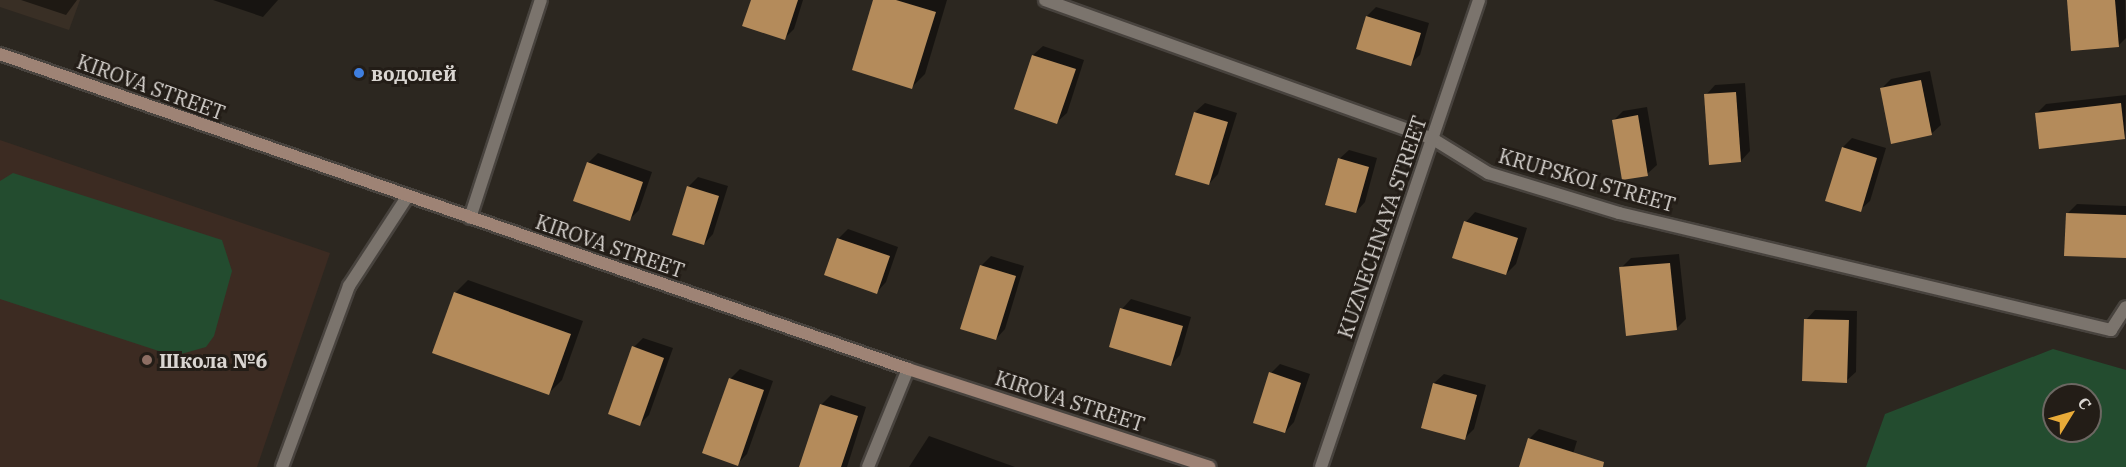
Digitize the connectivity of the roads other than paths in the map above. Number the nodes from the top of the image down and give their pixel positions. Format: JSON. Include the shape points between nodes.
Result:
{"nodes":[{"id":1,"x":541,"y":0,"type":"edge"},
{"id":2,"x":1045,"y":0,"type":"edge"},
{"id":3,"x":1479,"y":0,"type":"edge"},
{"id":4,"x":0,"y":54,"type":"edge"},
{"id":5,"x":1433,"y":139,"type":"junction"},
{"id":6,"x":407,"y":197,"type":"junction"},
{"id":7,"x":470,"y":218,"type":"junction"},
{"id":8,"x":2126,"y":307,"type":"edge"},
{"id":9,"x":908,"y":369,"type":"junction"},
{"id":10,"x":282,"y":467,"type":"edge"},
{"id":11,"x":868,"y":467,"type":"edge"},
{"id":12,"x":1209,"y":467,"type":"edge"},
{"id":13,"x":1321,"y":467,"type":"edge"}],
"edges":[{"from":1,"to":7,"type":"street"},
{"from":2,"to":5,"type":"street","name":"KRUPSKOI STREET"},
{"from":3,"to":5,"type":"street","name":"KUZNECHNAYA STREET"},
{"from":4,"to":6,"type":"street","name":"KIROVA STREET"},
{"from":5,"to":8,"type":"street","name":"KRUPSKOI STREET","via":[[1488,173],[1619,213],[2111,330]]},
{"from":5,"to":13,"type":"street","name":"KUZNECHNAYA STREET"},
{"from":6,"to":7,"type":"street","name":"KIROVA STREET"},
{"from":6,"to":10,"type":"street","via":[[349,286]]},
{"from":7,"to":9,"type":"street","name":"KIROVA STREET"},
{"from":9,"to":11,"type":"street"},
{"from":9,"to":12,"type":"street","name":"KIROVA STREET"}]}
